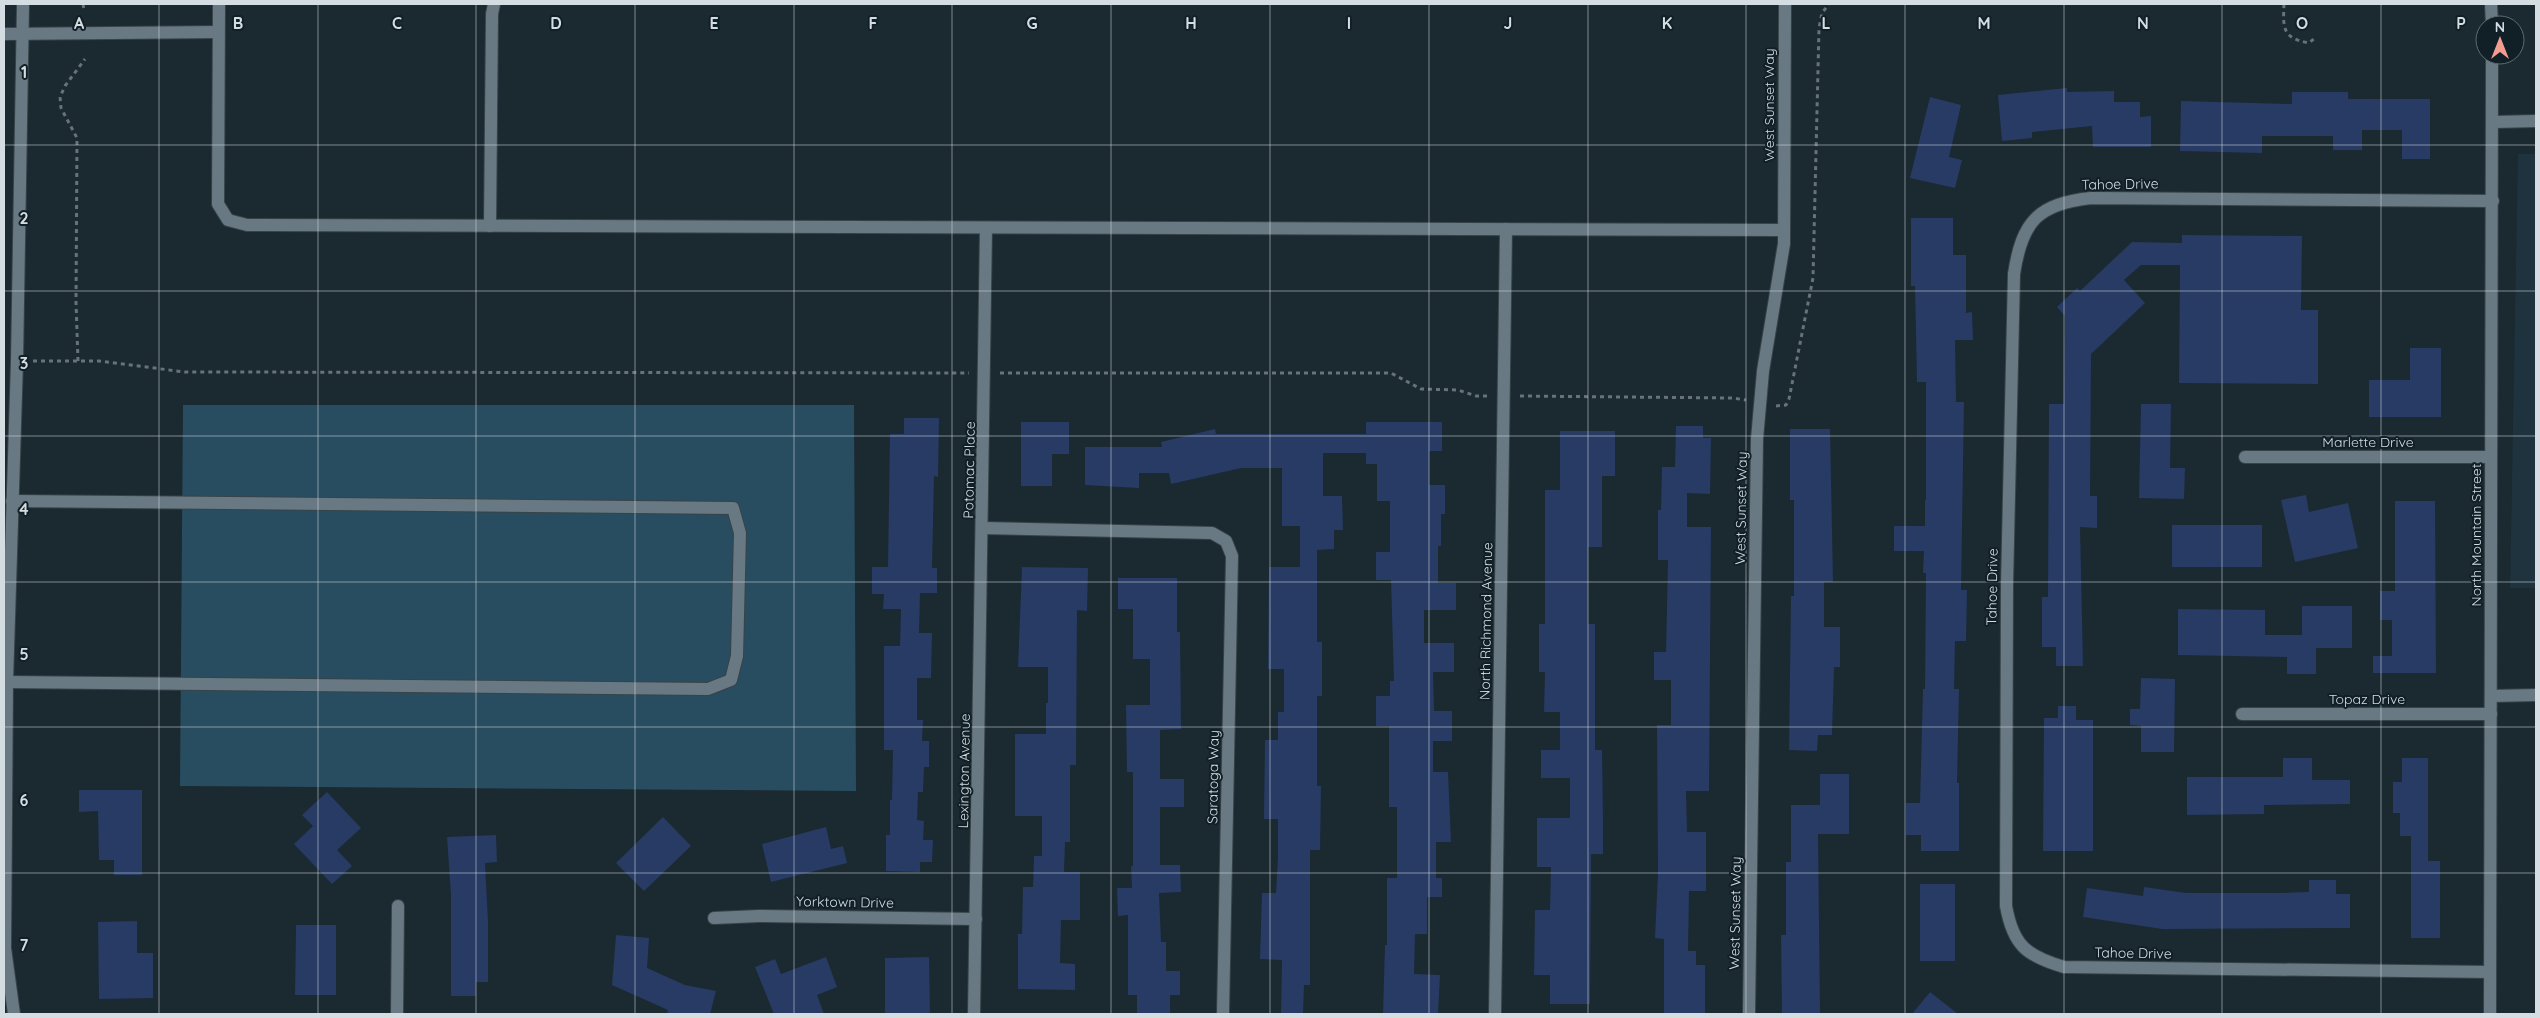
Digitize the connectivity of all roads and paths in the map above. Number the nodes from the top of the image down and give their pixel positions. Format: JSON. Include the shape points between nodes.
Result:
{"nodes":[{"id":1,"x":23,"y":4,"type":"edge"},
{"id":2,"x":83,"y":4,"type":"edge"},
{"id":3,"x":219,"y":4,"type":"edge"},
{"id":4,"x":494,"y":4,"type":"edge"},
{"id":5,"x":1785,"y":4,"type":"edge"},
{"id":6,"x":1829,"y":4,"type":"edge"},
{"id":7,"x":2284,"y":4,"type":"edge"},
{"id":8,"x":84,"y":10,"type":"dead end"},
{"id":9,"x":218,"y":32,"type":"junction"},
{"id":10,"x":4,"y":34,"type":"edge"},
{"id":11,"x":23,"y":34,"type":"junction"},
{"id":12,"x":2316,"y":37,"type":"dead end"},
{"id":13,"x":86,"y":59,"type":"dead end"},
{"id":14,"x":2492,"y":65,"type":"edge"},
{"id":15,"x":2536,"y":121,"type":"edge"},
{"id":16,"x":2493,"y":122,"type":"junction"},
{"id":17,"x":2493,"y":200,"type":"junction"},
{"id":18,"x":490,"y":226,"type":"junction"},
{"id":19,"x":986,"y":228,"type":"junction"},
{"id":20,"x":1506,"y":229,"type":"junction"},
{"id":21,"x":1784,"y":230,"type":"junction"},
{"id":22,"x":78,"y":361,"type":"junction"},
{"id":23,"x":30,"y":362,"type":"dead end"},
{"id":24,"x":985,"y":373,"type":"junction"},
{"id":25,"x":1504,"y":396,"type":"junction"},
{"id":26,"x":1758,"y":403,"type":"junction"},
{"id":27,"x":2245,"y":458,"type":"dead end"},
{"id":28,"x":2491,"y":458,"type":"junction"},
{"id":29,"x":12,"y":501,"type":"junction"},
{"id":30,"x":983,"y":528,"type":"junction"},
{"id":31,"x":1226,"y":540,"type":"joint"},
{"id":32,"x":7,"y":682,"type":"junction"},
{"id":33,"x":2536,"y":695,"type":"edge"},
{"id":34,"x":2491,"y":696,"type":"junction"},
{"id":35,"x":2242,"y":714,"type":"dead end"},
{"id":36,"x":2491,"y":714,"type":"junction"},
{"id":37,"x":398,"y":906,"type":"dead end"},
{"id":38,"x":714,"y":918,"type":"dead end"},
{"id":39,"x":976,"y":919,"type":"junction"},
{"id":40,"x":2490,"y":972,"type":"junction"},
{"id":41,"x":14,"y":1014,"type":"edge"},
{"id":42,"x":397,"y":1014,"type":"edge"},
{"id":43,"x":974,"y":1014,"type":"edge"},
{"id":44,"x":1223,"y":1014,"type":"edge"},
{"id":45,"x":1496,"y":1014,"type":"edge"},
{"id":46,"x":1749,"y":1014,"type":"edge"},
{"id":47,"x":2490,"y":1014,"type":"edge"}],
"edges":[{"from":1,"to":11,"type":"street"},
{"from":2,"to":8,"type":"path"},
{"from":3,"to":9,"type":"street"},
{"from":4,"to":18,"type":"street"},
{"from":5,"to":21,"type":"street","name":"West Sunset Way"},
{"from":6,"to":26,"type":"path","via":[[1822,13],[1819,28],[1813,278],[1789,399],[1786,405]]},
{"from":7,"to":12,"type":"path","via":[[2285,32],[2296,40],[2309,43]]},
{"from":9,"to":11,"type":"street"},
{"from":9,"to":18,"type":"street","via":[[217,193],[221,210],[228,220],[260,226]]},
{"from":10,"to":11,"type":"street"},
{"from":11,"to":29,"type":"street"},
{"from":13,"to":22,"type":"path","via":[[60,97],[61,108],[77,138]]},
{"from":14,"to":16,"type":"street","name":"North Mountain Street"},
{"from":15,"to":16,"type":"street"},
{"from":16,"to":17,"type":"street","name":"North Mountain Street"},
{"from":17,"to":28,"type":"street","name":"North Mountain Street"},
{"from":17,"to":40,"type":"street","name":"Tahoe Drive","via":[[2091,198],[2068,200],[2048,208],[2033,219],[2017,254],[2014,274],[2007,585],[2006,906],[2010,928],[2024,949],[2042,961],[2064,967]]},
{"from":18,"to":19,"type":"street"},
{"from":19,"to":20,"type":"street"},
{"from":19,"to":24,"type":"street","name":"Potomac Place"},
{"from":20,"to":21,"type":"street"},
{"from":20,"to":25,"type":"street","name":"North Richmond Avenue"},
{"from":21,"to":26,"type":"street","name":"West Sunset Way","via":[[1782,269]]},
{"from":22,"to":23,"type":"path"},
{"from":22,"to":24,"type":"path","via":[[185,372]]},
{"from":24,"to":25,"type":"path","via":[[1391,373],[1421,389]]},
{"from":24,"to":30,"type":"street","name":"Potomac Place"},
{"from":25,"to":26,"type":"path","via":[[1732,398]]},
{"from":25,"to":45,"type":"street","name":"North Richmond Avenue"},
{"from":26,"to":46,"type":"street","name":"West Sunset Way"},
{"from":27,"to":28,"type":"street","name":"Marlette Drive"},
{"from":28,"to":34,"type":"street","name":"North Mountain Street"},
{"from":29,"to":32,"type":"street"},
{"from":29,"to":32,"type":"street","via":[[733,508],[740,533],[737,656],[731,680],[708,689]]},
{"from":30,"to":31,"type":"street","name":"Potomac Place","via":[[1212,533]]},
{"from":30,"to":39,"type":"street","name":"Lexington Avenue"},
{"from":31,"to":44,"type":"street","name":"Saratoga Way","via":[[1232,556]]},
{"from":32,"to":41,"type":"street","via":[[5,948]]},
{"from":33,"to":34,"type":"street"},
{"from":34,"to":36,"type":"street","name":"North Mountain Street"},
{"from":35,"to":36,"type":"street","name":"Topaz Drive"},
{"from":36,"to":40,"type":"street","name":"North Mountain Street"},
{"from":37,"to":42,"type":"street"},
{"from":38,"to":39,"type":"street","name":"Yorktown Drive"},
{"from":39,"to":43,"type":"street","name":"Lexington Avenue"},
{"from":40,"to":47,"type":"street","name":"North Mountain Street"}]}
